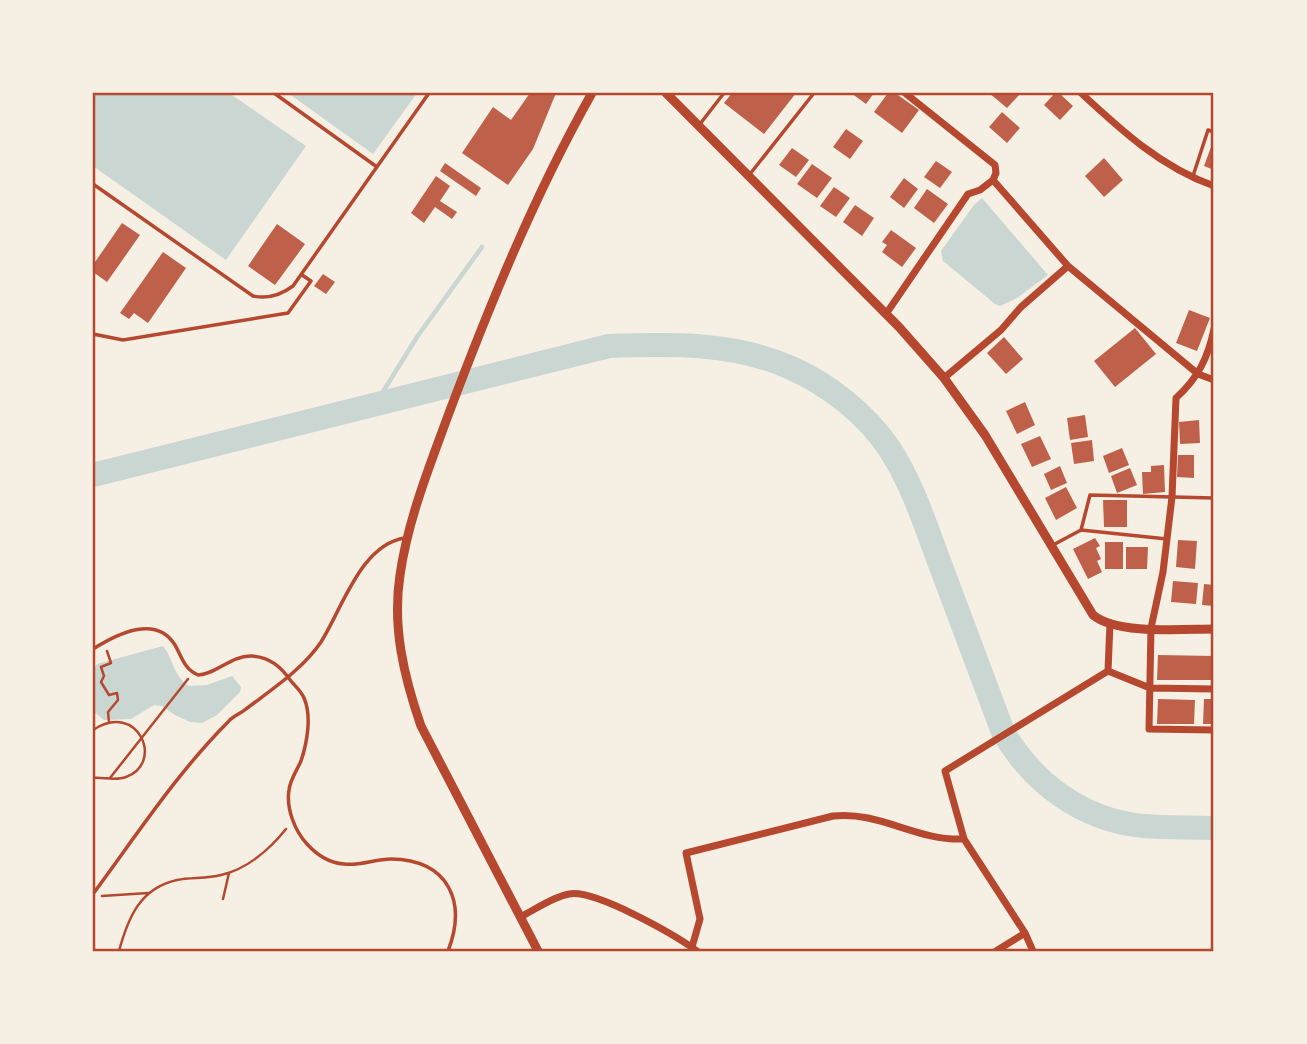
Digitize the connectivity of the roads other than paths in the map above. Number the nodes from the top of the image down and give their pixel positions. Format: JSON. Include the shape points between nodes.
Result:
{"nodes":[{"id":1,"x":274,"y":93,"type":"edge"},
{"id":2,"x":429,"y":93,"type":"edge"},
{"id":3,"x":592,"y":93,"type":"edge"},
{"id":4,"x":666,"y":93,"type":"edge"},
{"id":5,"x":724,"y":93,"type":"edge"},
{"id":6,"x":814,"y":93,"type":"edge"},
{"id":7,"x":905,"y":93,"type":"edge"},
{"id":8,"x":1081,"y":93,"type":"edge"},
{"id":9,"x":699,"y":126,"type":"junction"},
{"id":10,"x":1214,"y":132,"type":"edge"},
{"id":11,"x":377,"y":167,"type":"junction"},
{"id":12,"x":748,"y":176,"type":"junction"},
{"id":13,"x":1193,"y":178,"type":"junction"},
{"id":14,"x":993,"y":180,"type":"junction"},
{"id":15,"x":93,"y":184,"type":"edge"},
{"id":16,"x":1214,"y":186,"type":"edge"},
{"id":17,"x":1068,"y":266,"type":"junction"},
{"id":18,"x":302,"y":275,"type":"junction"},
{"id":19,"x":886,"y":314,"type":"junction"},
{"id":20,"x":1214,"y":329,"type":"edge"},
{"id":21,"x":93,"y":334,"type":"edge"},
{"id":22,"x":1198,"y":374,"type":"junction"},
{"id":23,"x":944,"y":378,"type":"junction"},
{"id":24,"x":1214,"y":380,"type":"edge"},
{"id":25,"x":1172,"y":497,"type":"junction"},
{"id":26,"x":1214,"y":498,"type":"edge"},
{"id":27,"x":1081,"y":530,"type":"junction"},
{"id":28,"x":407,"y":537,"type":"junction"},
{"id":29,"x":1167,"y":539,"type":"junction"},
{"id":30,"x":1051,"y":546,"type":"junction"},
{"id":31,"x":1110,"y":624,"type":"junction"},
{"id":32,"x":1151,"y":628,"type":"junction"},
{"id":33,"x":1214,"y":629,"type":"edge"},
{"id":34,"x":93,"y":649,"type":"edge"},
{"id":35,"x":1108,"y":671,"type":"junction"},
{"id":36,"x":287,"y":676,"type":"junction"},
{"id":37,"x":1150,"y":688,"type":"junction"},
{"id":38,"x":1214,"y":689,"type":"edge"},
{"id":39,"x":1214,"y":730,"type":"edge"},
{"id":40,"x":964,"y":839,"type":"junction"},
{"id":41,"x":93,"y":893,"type":"edge"},
{"id":42,"x":520,"y":917,"type":"junction"},
{"id":43,"x":1025,"y":933,"type":"junction"},
{"id":44,"x":694,"y":949,"type":"edge"},
{"id":45,"x":448,"y":951,"type":"edge"},
{"id":46,"x":538,"y":951,"type":"edge"},
{"id":47,"x":996,"y":951,"type":"edge"},
{"id":48,"x":1033,"y":951,"type":"edge"}],
"edges":[{"from":1,"to":11,"type":"lane"},
{"from":2,"to":11,"type":"lane"},
{"from":3,"to":28,"type":"street","via":[[481,326]]},
{"from":4,"to":9,"type":"street"},
{"from":5,"to":9,"type":"lane"},
{"from":6,"to":12,"type":"lane"},
{"from":7,"to":14,"type":"street","via":[[995,165]]},
{"from":8,"to":13,"type":"street","via":[[1160,160]]},
{"from":9,"to":12,"type":"street"},
{"from":10,"to":13,"type":"lane","via":[[1208,130]]},
{"from":11,"to":18,"type":"lane"},
{"from":12,"to":19,"type":"street"},
{"from":13,"to":16,"type":"street"},
{"from":14,"to":17,"type":"street"},
{"from":14,"to":19,"type":"street","via":[[968,194]]},
{"from":15,"to":18,"type":"lane","via":[[253,296],[284,293]]},
{"from":17,"to":22,"type":"street"},
{"from":17,"to":23,"type":"street"},
{"from":18,"to":21,"type":"lane","via":[[311,281],[288,313],[123,340]]},
{"from":19,"to":23,"type":"street"},
{"from":20,"to":22,"type":"street"},
{"from":22,"to":24,"type":"street"},
{"from":22,"to":25,"type":"street","via":[[1176,398]]},
{"from":23,"to":30,"type":"street","via":[[985,435]]},
{"from":25,"to":26,"type":"lane"},
{"from":25,"to":27,"type":"lane","via":[[1090,495]]},
{"from":25,"to":29,"type":"street"},
{"from":27,"to":29,"type":"lane"},
{"from":27,"to":30,"type":"lane"},
{"from":28,"to":36,"type":"lane","via":[[379,548],[344,598],[320,644]]},
{"from":28,"to":42,"type":"street","via":[[397,613],[408,689],[436,759]]},
{"from":29,"to":32,"type":"street"},
{"from":30,"to":31,"type":"street","via":[[1089,609]]},
{"from":31,"to":32,"type":"street"},
{"from":31,"to":35,"type":"street"},
{"from":32,"to":33,"type":"street"},
{"from":32,"to":37,"type":"street"},
{"from":34,"to":36,"type":"lane","via":[[129,631],[155,629],[171,640],[195,674],[254,656],[272,662]]},
{"from":35,"to":37,"type":"street"},
{"from":35,"to":40,"type":"street","via":[[945,771]]},
{"from":36,"to":41,"type":"lane","via":[[226,724]]},
{"from":36,"to":45,"type":"lane","via":[[304,698],[307,715],[305,747],[289,790],[293,820],[309,846],[329,860],[352,865],[403,860],[442,878],[457,911]]},
{"from":37,"to":38,"type":"street"},
{"from":37,"to":39,"type":"street","via":[[1149,729]]},
{"from":40,"to":43,"type":"street"},
{"from":40,"to":44,"type":"street","via":[[938,838],[850,814],[686,853],[699,919]]},
{"from":42,"to":44,"type":"street","via":[[561,896],[583,894],[607,901]]},
{"from":42,"to":46,"type":"street"},
{"from":43,"to":47,"type":"street"},
{"from":43,"to":48,"type":"street"}]}
